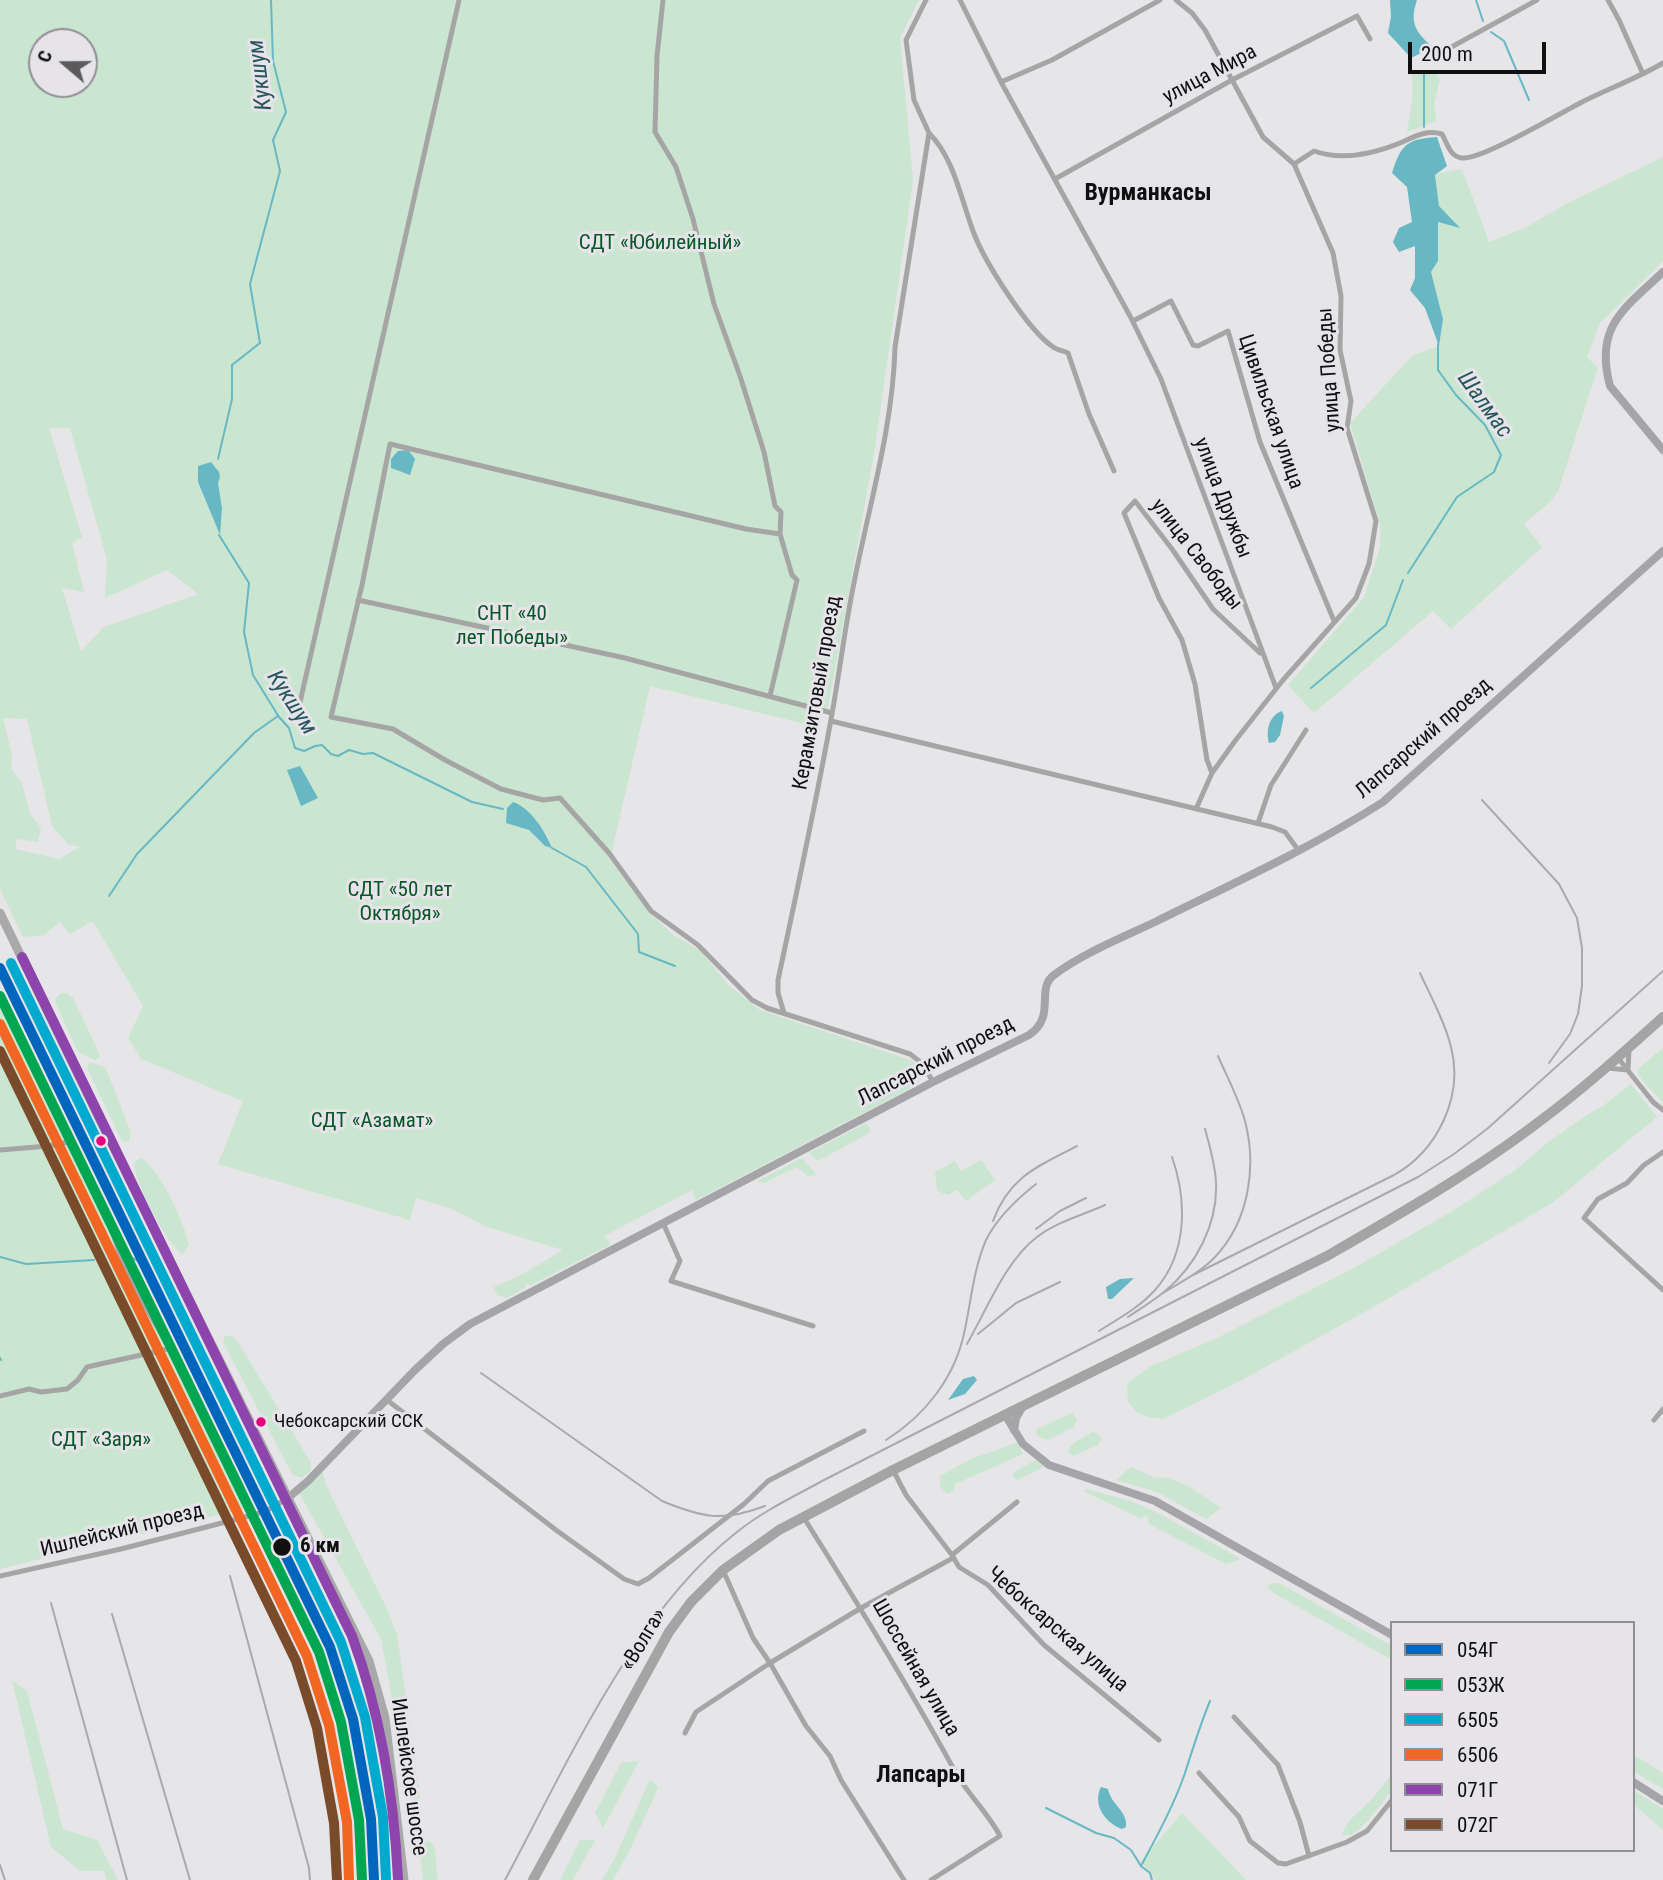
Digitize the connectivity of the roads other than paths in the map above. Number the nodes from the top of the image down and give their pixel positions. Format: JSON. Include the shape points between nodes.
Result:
{"nodes":[{"id":1,"x":459,"y":0,"type":"edge"},
{"id":2,"x":663,"y":0,"type":"edge"},
{"id":3,"x":926,"y":0,"type":"edge"},
{"id":4,"x":960,"y":0,"type":"edge"},
{"id":5,"x":1160,"y":0,"type":"edge"},
{"id":6,"x":1176,"y":0,"type":"edge"},
{"id":7,"x":1537,"y":0,"type":"edge"},
{"id":8,"x":1608,"y":0,"type":"edge"},
{"id":9,"x":1370,"y":39,"type":"dead end"},
{"id":10,"x":1446,"y":50,"type":"dead end"},
{"id":11,"x":1663,"y":64,"type":"edge"},
{"id":12,"x":1643,"y":74,"type":"junction"},
{"id":13,"x":1232,"y":80,"type":"junction"},
{"id":14,"x":1001,"y":82,"type":"junction"},
{"id":15,"x":929,"y":133,"type":"junction"},
{"id":16,"x":1294,"y":164,"type":"junction"},
{"id":17,"x":1055,"y":179,"type":"junction"},
{"id":18,"x":1663,"y":272,"type":"edge"},
{"id":19,"x":1133,"y":321,"type":"junction"},
{"id":20,"x":1663,"y":450,"type":"edge"},
{"id":21,"x":1114,"y":471,"type":"dead end"},
{"id":22,"x":780,"y":534,"type":"junction"},
{"id":23,"x":1663,"y":551,"type":"edge"},
{"id":24,"x":358,"y":600,"type":"junction"},
{"id":25,"x":1334,"y":621,"type":"junction"},
{"id":26,"x":1263,"y":656,"type":"junction"},
{"id":27,"x":1276,"y":688,"type":"junction"},
{"id":28,"x":771,"y":696,"type":"junction"},
{"id":29,"x":832,"y":713,"type":"junction"},
{"id":30,"x":296,"y":720,"type":"dead end"},
{"id":31,"x":831,"y":721,"type":"junction"},
{"id":32,"x":1306,"y":730,"type":"dead end"},
{"id":33,"x":1212,"y":773,"type":"junction"},
{"id":34,"x":1196,"y":809,"type":"junction"},
{"id":35,"x":1258,"y":823,"type":"junction"},
{"id":36,"x":1299,"y":851,"type":"junction"},
{"id":37,"x":0,"y":913,"type":"edge"},
{"id":38,"x":0,"y":999,"type":"edge"},
{"id":39,"x":784,"y":1013,"type":"junction"},
{"id":40,"x":1663,"y":1017,"type":"edge"},
{"id":41,"x":1630,"y":1046,"type":"junction"},
{"id":42,"x":1618,"y":1058,"type":"junction"},
{"id":43,"x":1605,"y":1069,"type":"junction"},
{"id":44,"x":1628,"y":1070,"type":"junction"},
{"id":45,"x":933,"y":1082,"type":"junction"},
{"id":46,"x":1663,"y":1110,"type":"edge"},
{"id":47,"x":68,"y":1142,"type":"junction"},
{"id":48,"x":0,"y":1150,"type":"edge"},
{"id":49,"x":1663,"y":1152,"type":"edge"},
{"id":50,"x":663,"y":1223,"type":"junction"},
{"id":51,"x":1663,"y":1290,"type":"edge"},
{"id":52,"x":813,"y":1326,"type":"dead end"},
{"id":53,"x":168,"y":1349,"type":"junction"},
{"id":54,"x":0,"y":1396,"type":"edge"},
{"id":55,"x":387,"y":1400,"type":"junction"},
{"id":56,"x":1023,"y":1406,"type":"junction"},
{"id":57,"x":1663,"y":1409,"type":"edge"},
{"id":58,"x":1005,"y":1415,"type":"junction"},
{"id":59,"x":1654,"y":1420,"type":"dead end"},
{"id":60,"x":989,"y":1423,"type":"junction"},
{"id":61,"x":864,"y":1430,"type":"dead end"},
{"id":62,"x":1014,"y":1430,"type":"junction"},
{"id":63,"x":893,"y":1470,"type":"junction"},
{"id":64,"x":288,"y":1498,"type":"junction"},
{"id":65,"x":1017,"y":1502,"type":"dead end"},
{"id":66,"x":253,"y":1515,"type":"junction"},
{"id":67,"x":803,"y":1517,"type":"junction"},
{"id":68,"x":952,"y":1556,"type":"junction"},
{"id":69,"x":723,"y":1570,"type":"junction"},
{"id":70,"x":0,"y":1576,"type":"edge"},
{"id":71,"x":861,"y":1608,"type":"junction"},
{"id":72,"x":1390,"y":1635,"type":"edge"},
{"id":73,"x":770,"y":1663,"type":"junction"},
{"id":74,"x":1234,"y":1717,"type":"dead end"},
{"id":75,"x":685,"y":1733,"type":"dead end"},
{"id":76,"x":1159,"y":1740,"type":"dead end"},
{"id":77,"x":1199,"y":1773,"type":"dead end"},
{"id":78,"x":1635,"y":1783,"type":"edge"},
{"id":79,"x":1663,"y":1801,"type":"edge"},
{"id":80,"x":1390,"y":1802,"type":"edge"},
{"id":81,"x":1309,"y":1856,"type":"junction"},
{"id":82,"x":404,"y":1880,"type":"edge"},
{"id":83,"x":533,"y":1880,"type":"edge"},
{"id":84,"x":904,"y":1880,"type":"edge"},
{"id":85,"x":931,"y":1880,"type":"edge"}],
"edges":[{"from":1,"to":30,"type":"street"},
{"from":2,"to":22,"type":"street","via":[[654,132],[676,167],[714,304],[766,460],[780,512]]},
{"from":3,"to":15,"type":"street","via":[[906,40],[914,100]]},
{"from":4,"to":14,"type":"street","name":"улица Дружбы"},
{"from":5,"to":14,"type":"street","via":[[1052,60]]},
{"from":6,"to":13,"type":"street","name":"улица Победы","via":[[1199,20]]},
{"from":7,"to":10,"type":"street"},
{"from":8,"to":12,"type":"street"},
{"from":9,"to":13,"type":"street","name":"улица Мира","via":[[1357,16]]},
{"from":11,"to":12,"type":"street"},
{"from":12,"to":16,"type":"street","via":[[1469,157],[1455,156],[1442,134],[1435,132],[1347,157],[1314,152]]},
{"from":13,"to":16,"type":"street","name":"улица Победы","via":[[1263,136]]},
{"from":13,"to":17,"type":"street","name":"улица Мира"},
{"from":14,"to":17,"type":"street","name":"улица Дружбы"},
{"from":15,"to":21,"type":"street","via":[[942,145],[975,236],[1000,284],[1037,332],[1068,353]]},
{"from":15,"to":29,"type":"street","name":"Керамзитовый проезд","via":[[894,378]]},
{"from":16,"to":25,"type":"street","name":"улица Победы","via":[[1333,253],[1341,296],[1340,350],[1351,401],[1347,428],[1376,521],[1370,564],[1356,598]]},
{"from":17,"to":19,"type":"street","name":"улица Дружбы"},
{"from":18,"to":20,"type":"street","via":[[1623,310],[1606,341],[1610,386]]},
{"from":19,"to":25,"type":"street","name":"Цивильская улица","via":[[1171,301],[1193,345],[1228,331],[1260,442]]},
{"from":19,"to":26,"type":"street","name":"улица Дружбы","via":[[1166,392]]},
{"from":22,"to":24,"type":"street","via":[[390,444]]},
{"from":22,"to":28,"type":"street","via":[[796,580]]},
{"from":23,"to":36,"type":"street","name":"Лапсарский проезд","via":[[1383,802]]},
{"from":24,"to":28,"type":"street","via":[[565,644]]},
{"from":24,"to":39,"type":"street","via":[[331,717],[394,729],[501,789],[543,800],[560,798],[609,853],[650,911],[698,945],[752,1000]]},
{"from":25,"to":27,"type":"street","name":"улица Победы"},
{"from":26,"to":27,"type":"street","name":"улица Дружбы"},
{"from":26,"to":33,"type":"street","name":"улица Свободы","via":[[1213,609],[1135,501],[1124,513],[1182,640]]},
{"from":27,"to":33,"type":"street","name":"улица Победы"},
{"from":28,"to":29,"type":"street"},
{"from":29,"to":31,"type":"street","name":"Керамзитовый проезд"},
{"from":31,"to":34,"type":"street"},
{"from":31,"to":39,"type":"street","name":"Керамзитовый проезд","via":[[778,980]]},
{"from":32,"to":35,"type":"street","via":[[1271,785]]},
{"from":33,"to":34,"type":"street","name":"улица Победы"},
{"from":34,"to":35,"type":"street"},
{"from":35,"to":36,"type":"street","via":[[1285,832]]},
{"from":36,"to":45,"type":"street","name":"Лапсарский проезд","via":[[1052,976],[1044,1018],[1037,1030]]},
{"from":37,"to":64,"type":"main road","name":"Ишлейское шоссе"},
{"from":38,"to":47,"type":"street"},
{"from":39,"to":45,"type":"street","via":[[911,1054]]},
{"from":40,"to":41,"type":"highway","name":"«Волга»"},
{"from":41,"to":42,"type":"highway","name":"«Волга»"},
{"from":41,"to":44,"type":"street"},
{"from":42,"to":43,"type":"highway","name":"«Волга»"},
{"from":42,"to":44,"type":"street"},
{"from":43,"to":44,"type":"street"},
{"from":43,"to":56,"type":"highway","name":"«Волга»","via":[[1540,1122],[1439,1191],[1360,1237]]},
{"from":44,"to":46,"type":"street"},
{"from":45,"to":50,"type":"street","name":"Лапсарский проезд"},
{"from":47,"to":48,"type":"street"},
{"from":47,"to":53,"type":"street"},
{"from":49,"to":51,"type":"street","via":[[1598,1199],[1584,1218]]},
{"from":50,"to":52,"type":"street","via":[[680,1261],[671,1281]]},
{"from":50,"to":55,"type":"street","name":"Лапсарский проезд","via":[[470,1324]]},
{"from":53,"to":54,"type":"street","via":[[87,1367],[67,1389],[29,1389]]},
{"from":53,"to":66,"type":"street","via":[[242,1485]]},
{"from":55,"to":61,"type":"street","via":[[556,1530],[624,1579],[638,1584],[768,1481]]},
{"from":55,"to":64,"type":"street","name":"Лапсарский проезд"},
{"from":56,"to":58,"type":"highway","name":"«Волга»"},
{"from":56,"to":62,"type":"street"},
{"from":57,"to":59,"type":"street"},
{"from":58,"to":60,"type":"highway","name":"«Волга»"},
{"from":58,"to":62,"type":"street"},
{"from":60,"to":62,"type":"street"},
{"from":60,"to":63,"type":"highway","name":"«Волга»"},
{"from":62,"to":72,"type":"street","via":[[1032,1453],[1049,1465],[1155,1501]]},
{"from":63,"to":67,"type":"highway","name":"«Волга»"},
{"from":63,"to":68,"type":"street","name":"Чебоксарская улица"},
{"from":64,"to":66,"type":"street","name":"Ишлейский проезд"},
{"from":64,"to":82,"type":"main road","name":"Ишлейское шоссе","via":[[374,1675],[385,1718]]},
{"from":65,"to":68,"type":"street"},
{"from":66,"to":70,"type":"street","name":"Ишлейский проезд"},
{"from":67,"to":69,"type":"highway","name":"«Волга»"},
{"from":67,"to":71,"type":"street","name":"Шоссейная улица"},
{"from":68,"to":71,"type":"street"},
{"from":68,"to":76,"type":"street","name":"Чебоксарская улица","via":[[967,1574],[988,1585],[1044,1645]]},
{"from":69,"to":73,"type":"street","via":[[753,1638]]},
{"from":69,"to":83,"type":"highway","name":"«Волга»","via":[[668,1632]]},
{"from":71,"to":73,"type":"street"},
{"from":71,"to":85,"type":"street","name":"Шоссейная улица","via":[[959,1777],[1000,1836]]},
{"from":73,"to":75,"type":"street","via":[[696,1712]]},
{"from":73,"to":84,"type":"street"},
{"from":74,"to":81,"type":"street","via":[[1278,1765]]},
{"from":77,"to":81,"type":"street","via":[[1239,1817],[1250,1841],[1278,1863]]},
{"from":78,"to":79,"type":"street"},
{"from":80,"to":81,"type":"street","via":[[1367,1831]]}]}
